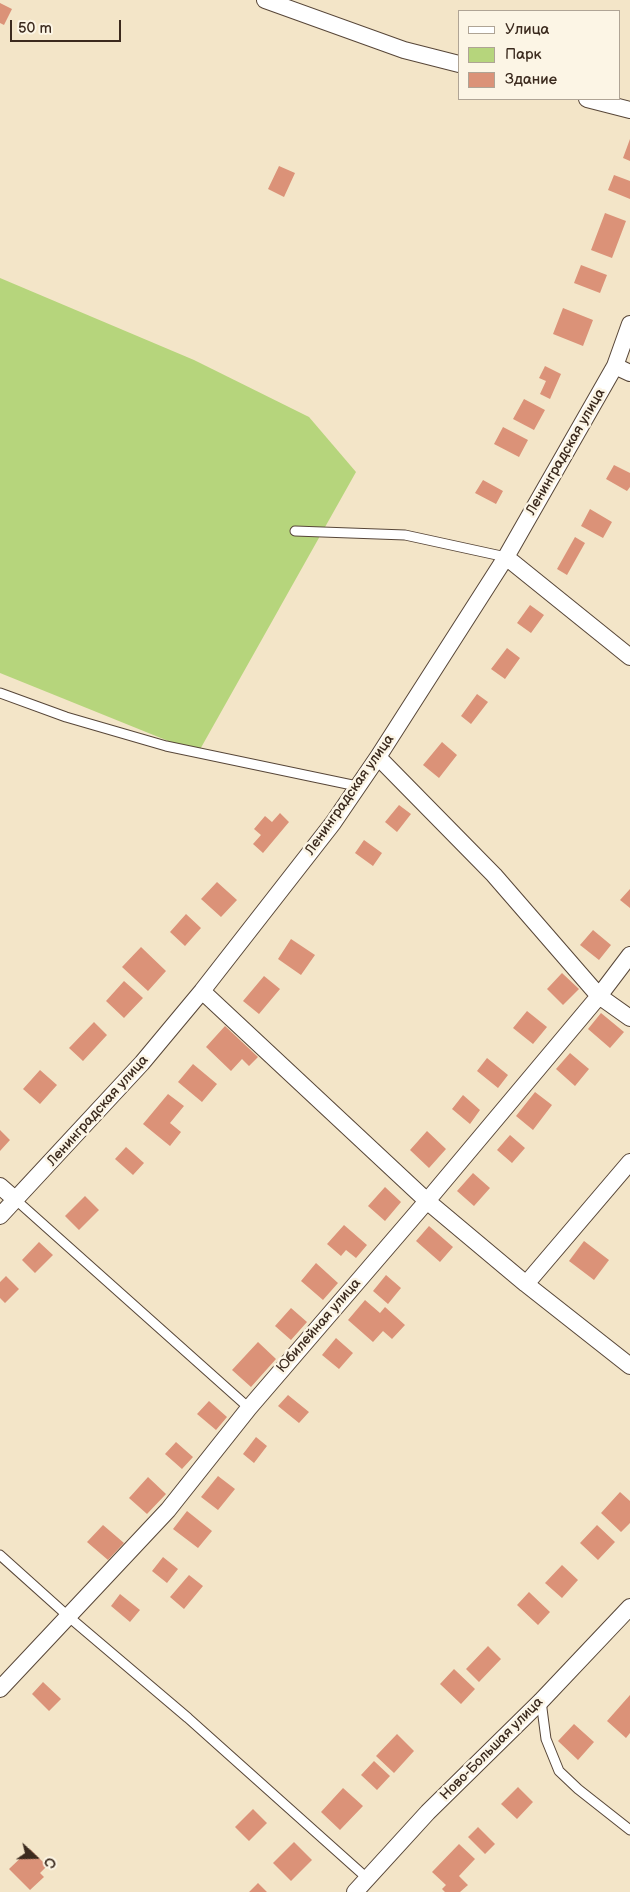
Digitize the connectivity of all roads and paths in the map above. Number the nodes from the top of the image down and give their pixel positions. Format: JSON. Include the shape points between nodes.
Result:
{"nodes":[{"id":1,"x":265,"y":0,"type":"edge"},
{"id":2,"x":458,"y":64,"type":"edge"},
{"id":3,"x":591,"y":100,"type":"edge"},
{"id":4,"x":630,"y":110,"type":"edge"},
{"id":5,"x":630,"y":324,"type":"edge"},
{"id":6,"x":615,"y":366,"type":"junction"},
{"id":7,"x":630,"y":374,"type":"edge"},
{"id":8,"x":295,"y":531,"type":"dead end"},
{"id":9,"x":506,"y":557,"type":"junction"},
{"id":10,"x":630,"y":657,"type":"edge"},
{"id":11,"x":0,"y":692,"type":"edge"},
{"id":12,"x":378,"y":757,"type":"junction"},
{"id":13,"x":357,"y":786,"type":"junction"},
{"id":14,"x":630,"y":955,"type":"edge"},
{"id":15,"x":202,"y":991,"type":"junction"},
{"id":16,"x":599,"y":996,"type":"junction"},
{"id":17,"x":630,"y":1018,"type":"edge"},
{"id":18,"x":630,"y":1162,"type":"edge"},
{"id":19,"x":0,"y":1186,"type":"edge"},
{"id":20,"x":16,"y":1200,"type":"junction"},
{"id":21,"x":427,"y":1201,"type":"junction"},
{"id":22,"x":0,"y":1216,"type":"edge"},
{"id":23,"x":526,"y":1284,"type":"junction"},
{"id":24,"x":630,"y":1366,"type":"edge"},
{"id":25,"x":248,"y":1408,"type":"junction"},
{"id":26,"x":0,"y":1555,"type":"edge"},
{"id":27,"x":628,"y":1612,"type":"edge"},
{"id":28,"x":69,"y":1618,"type":"junction"},
{"id":29,"x":0,"y":1689,"type":"edge"},
{"id":30,"x":541,"y":1701,"type":"junction"},
{"id":31,"x":630,"y":1830,"type":"edge"},
{"id":32,"x":368,"y":1879,"type":"junction"},
{"id":33,"x":355,"y":1892,"type":"edge"}],
"edges":[{"from":1,"to":2,"type":"street","via":[[404,50]]},
{"from":3,"to":4,"type":"street"},
{"from":5,"to":6,"type":"street","name":"Ленинградская улица"},
{"from":6,"to":7,"type":"street"},
{"from":6,"to":9,"type":"street","name":"Ленинградская улица"},
{"from":8,"to":9,"type":"lane","via":[[405,535]]},
{"from":9,"to":10,"type":"street"},
{"from":9,"to":12,"type":"street","name":"Ленинградская улица"},
{"from":11,"to":13,"type":"lane","via":[[166,746]]},
{"from":12,"to":13,"type":"street","name":"Ленинградская улица"},
{"from":12,"to":16,"type":"street","via":[[494,875]]},
{"from":13,"to":15,"type":"street","name":"Ленинградская улица","via":[[333,823]]},
{"from":14,"to":16,"type":"street","name":"Юбилейная улица"},
{"from":15,"to":20,"type":"street","name":"Ленинградская улица","via":[[142,1064]]},
{"from":15,"to":21,"type":"street"},
{"from":16,"to":17,"type":"street"},
{"from":16,"to":21,"type":"street","name":"Юбилейная улица"},
{"from":18,"to":23,"type":"street"},
{"from":19,"to":20,"type":"street"},
{"from":20,"to":22,"type":"street","name":"Ленинградская улица"},
{"from":20,"to":25,"type":"lane"},
{"from":21,"to":23,"type":"street"},
{"from":21,"to":25,"type":"street","name":"Юбилейная улица"},
{"from":23,"to":24,"type":"street"},
{"from":25,"to":28,"type":"street","name":"Юбилейная улица","via":[[168,1510]]},
{"from":26,"to":28,"type":"lane"},
{"from":27,"to":30,"type":"street","name":"Ново-Большая улица"},
{"from":28,"to":29,"type":"street","name":"Юбилейная улица"},
{"from":28,"to":32,"type":"lane","via":[[188,1718]]},
{"from":30,"to":31,"type":"lane","via":[[546,1738],[559,1771]]},
{"from":30,"to":32,"type":"street","name":"Ново-Большая улица","via":[[428,1812]]},
{"from":32,"to":33,"type":"street","name":"Ново-Большая улица"}]}
